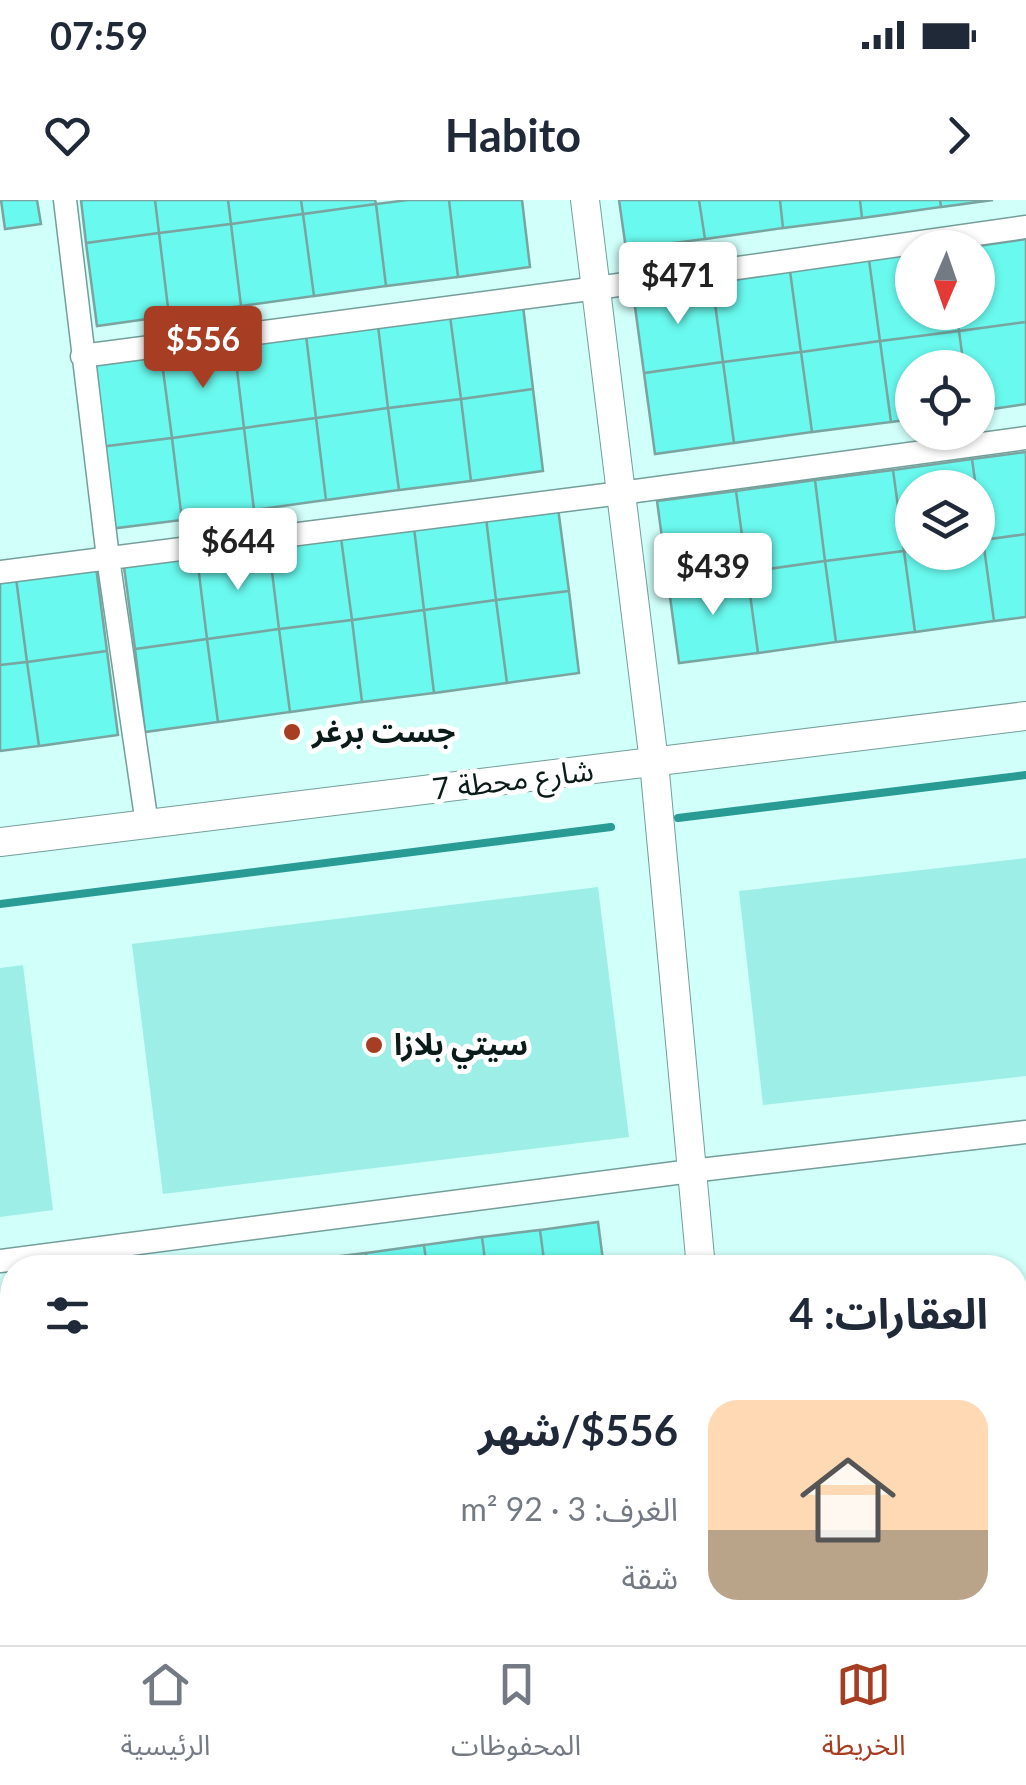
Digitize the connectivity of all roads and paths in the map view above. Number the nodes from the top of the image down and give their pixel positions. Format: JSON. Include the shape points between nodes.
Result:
{"nodes":[{"id":1,"x":65,"y":200,"type":"edge"},
{"id":2,"x":586,"y":200,"type":"edge"},
{"id":3,"x":1026,"y":228,"type":"edge"},
{"id":4,"x":597,"y":288,"type":"junction"},
{"id":5,"x":82,"y":356,"type":"junction"},
{"id":6,"x":1026,"y":438,"type":"edge"},
{"id":7,"x":622,"y":494,"type":"junction"},
{"id":8,"x":108,"y":558,"type":"junction"},
{"id":9,"x":0,"y":572,"type":"edge"},
{"id":10,"x":1026,"y":716,"type":"edge"},
{"id":11,"x":654,"y":762,"type":"junction"},
{"id":12,"x":147,"y":824,"type":"junction"},
{"id":13,"x":0,"y":842,"type":"edge"},
{"id":14,"x":1026,"y":1132,"type":"edge"},
{"id":15,"x":691,"y":1172,"type":"junction"},
{"id":16,"x":130,"y":1255,"type":"edge"},
{"id":17,"x":700,"y":1255,"type":"edge"}],
"edges":[{"from":1,"to":5,"type":"street"},
{"from":2,"to":4,"type":"street"},
{"from":3,"to":4,"type":"street"},
{"from":4,"to":5,"type":"street"},
{"from":4,"to":7,"type":"street"},
{"from":5,"to":8,"type":"street"},
{"from":6,"to":7,"type":"street"},
{"from":7,"to":8,"type":"street"},
{"from":7,"to":11,"type":"street"},
{"from":8,"to":9,"type":"street"},
{"from":8,"to":12,"type":"street"},
{"from":10,"to":11,"type":"street","name":"شارع محطة 7"},
{"from":11,"to":12,"type":"street","name":"شارع محطة 7"},
{"from":11,"to":15,"type":"street"},
{"from":12,"to":13,"type":"street","name":"شارع محطة 7"},
{"from":14,"to":15,"type":"street"},
{"from":15,"to":16,"type":"street"},
{"from":15,"to":17,"type":"street"}]}
